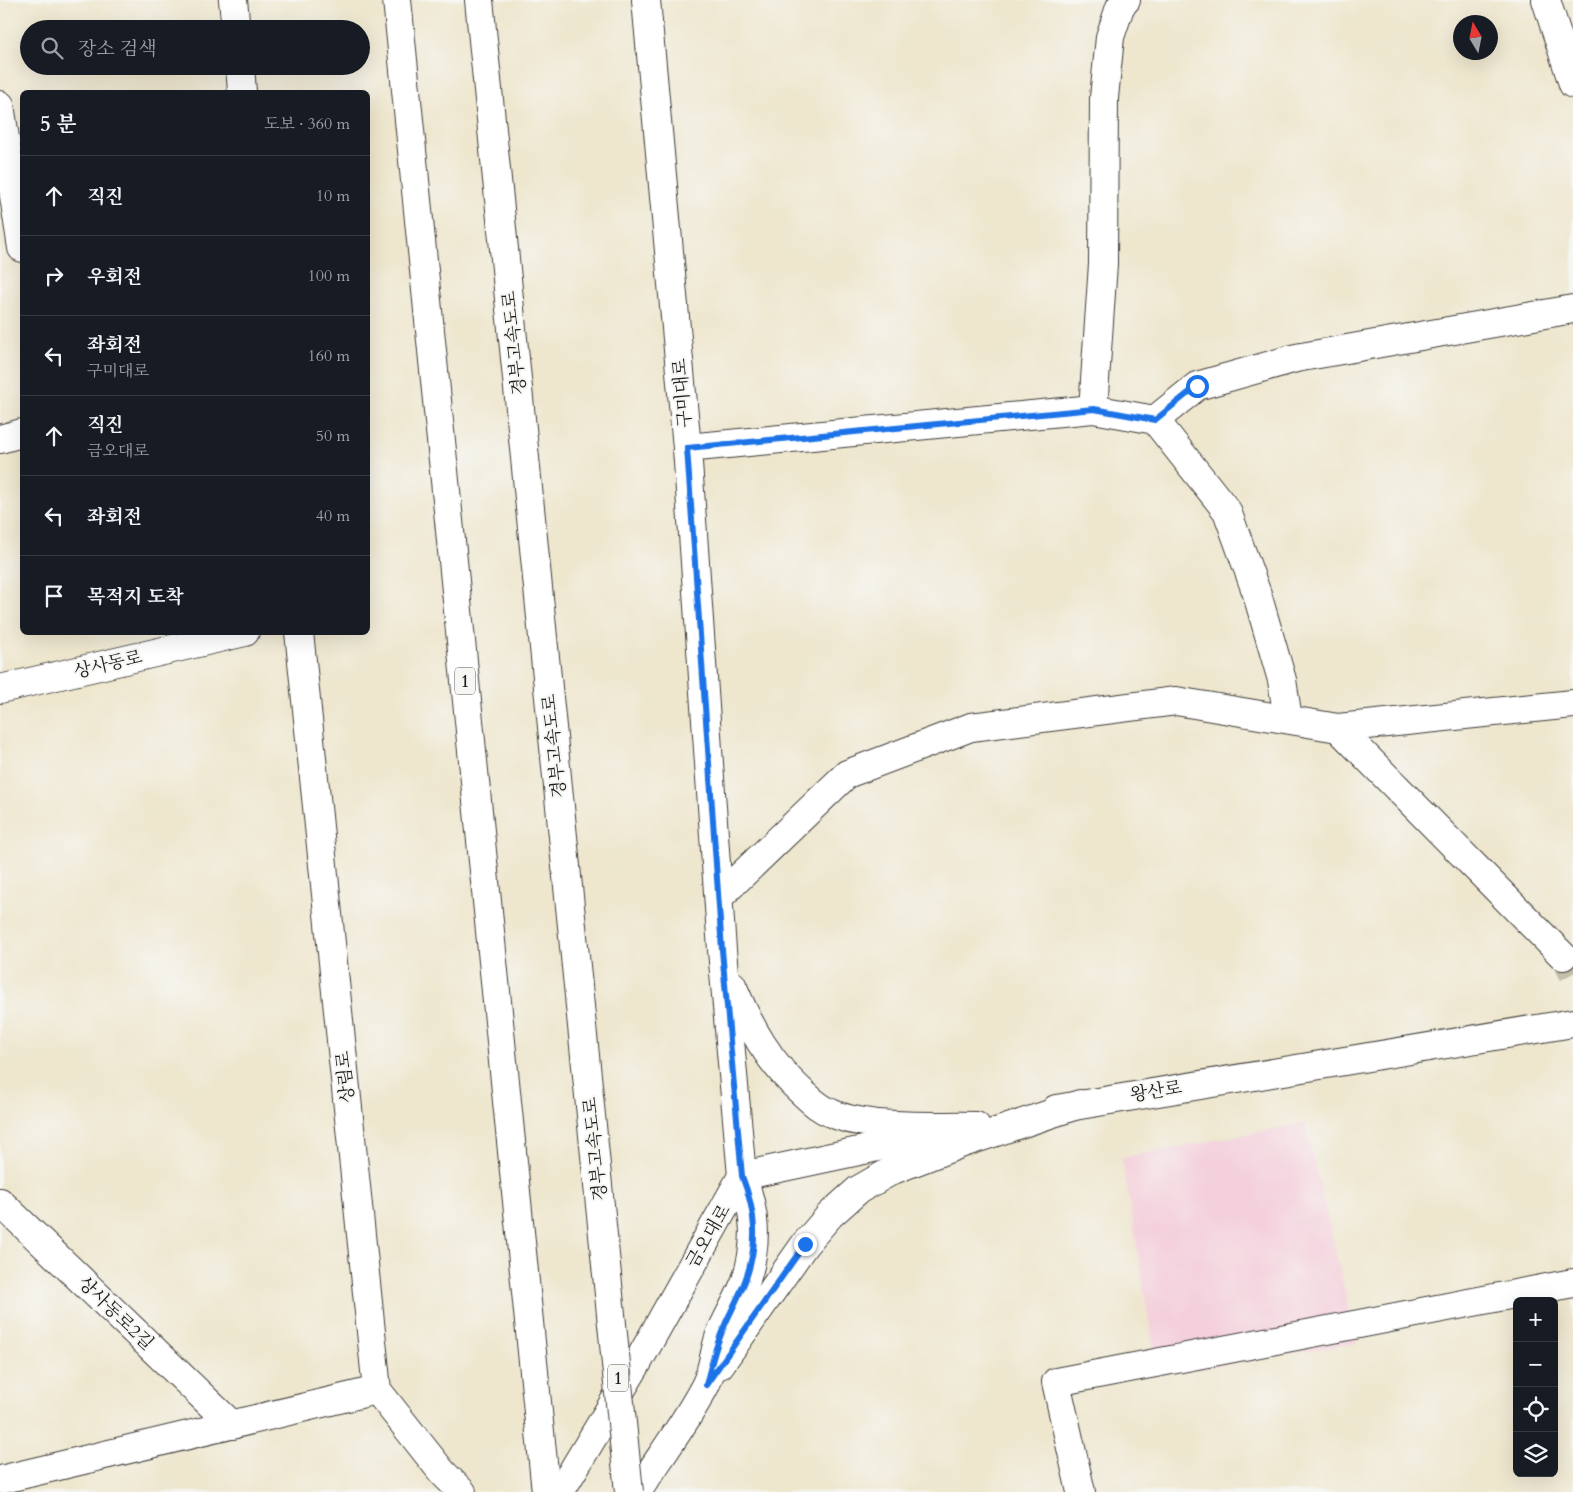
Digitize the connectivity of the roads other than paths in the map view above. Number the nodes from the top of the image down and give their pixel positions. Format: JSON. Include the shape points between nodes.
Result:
{"nodes":[{"id":1,"x":233,"y":0,"type":"edge"},
{"id":2,"x":397,"y":0,"type":"edge"},
{"id":3,"x":479,"y":0,"type":"edge"},
{"id":4,"x":646,"y":0,"type":"edge"},
{"id":5,"x":1126,"y":0,"type":"edge"},
{"id":6,"x":1546,"y":0,"type":"edge"},
{"id":7,"x":235,"y":20,"type":"edge"},
{"id":8,"x":241,"y":75,"type":"edge"},
{"id":9,"x":1573,"y":84,"type":"edge"},
{"id":10,"x":242,"y":90,"type":"edge"},
{"id":11,"x":0,"y":105,"type":"edge"},
{"id":12,"x":20,"y":235,"type":"edge"},
{"id":13,"x":1573,"y":309,"type":"edge"},
{"id":14,"x":1094,"y":409,"type":"junction"},
{"id":15,"x":1155,"y":420,"type":"junction"},
{"id":16,"x":20,"y":434,"type":"edge"},
{"id":17,"x":0,"y":439,"type":"edge"},
{"id":18,"x":687,"y":448,"type":"junction"},
{"id":19,"x":232,"y":635,"type":"edge"},
{"id":20,"x":299,"y":635,"type":"edge"},
{"id":21,"x":0,"y":690,"type":"edge"},
{"id":22,"x":1573,"y":704,"type":"edge"},
{"id":23,"x":1288,"y":719,"type":"junction"},
{"id":24,"x":1338,"y":728,"type":"junction"},
{"id":25,"x":719,"y":897,"type":"junction"},
{"id":26,"x":722,"y":950,"type":"junction"},
{"id":27,"x":1563,"y":956,"type":"tunnel mouth"},
{"id":28,"x":1573,"y":1023,"type":"edge"},
{"id":29,"x":1080,"y":1104,"type":"junction"},
{"id":30,"x":976,"y":1126,"type":"junction"},
{"id":31,"x":742,"y":1176,"type":"junction"},
{"id":32,"x":0,"y":1202,"type":"edge"},
{"id":33,"x":1573,"y":1283,"type":"edge"},
{"id":34,"x":706,"y":1385,"type":"junction"},
{"id":35,"x":377,"y":1390,"type":"junction"},
{"id":36,"x":232,"y":1425,"type":"junction"},
{"id":37,"x":0,"y":1480,"type":"edge"},
{"id":38,"x":462,"y":1492,"type":"edge"},
{"id":39,"x":546,"y":1492,"type":"edge"},
{"id":40,"x":560,"y":1492,"type":"edge"},
{"id":41,"x":629,"y":1492,"type":"edge"},
{"id":42,"x":637,"y":1492,"type":"edge"},
{"id":43,"x":1081,"y":1492,"type":"edge"}],
"edges":[{"from":1,"to":7,"type":"main road"},
{"from":2,"to":39,"type":"main road","number":"1"},
{"from":3,"to":41,"type":"main road","name":"경부고속도로","number":"1","bridge":true},
{"from":4,"to":18,"type":"main road","name":"구미대로"},
{"from":5,"to":14,"type":"main road","via":[[1120,7],[1110,36],[1104,98],[1103,264]]},
{"from":6,"to":9,"type":"main road"},
{"from":8,"to":10,"type":"main road"},
{"from":11,"to":12,"type":"main road"},
{"from":13,"to":15,"type":"main road","via":[[1296,358],[1197,386]]},
{"from":14,"to":15,"type":"main road"},
{"from":14,"to":18,"type":"main road"},
{"from":15,"to":23,"type":"main road","via":[[1227,511],[1274,651]]},
{"from":16,"to":17,"type":"main road"},
{"from":18,"to":25,"type":"main road","name":"구미대로"},
{"from":19,"to":21,"type":"main road","name":"상사동로"},
{"from":20,"to":35,"type":"main road","name":"상림로"},
{"from":22,"to":24,"type":"main road"},
{"from":23,"to":24,"type":"main road"},
{"from":23,"to":25,"type":"main road","via":[[1176,701],[971,727],[847,774]]},
{"from":24,"to":27,"type":"main road"},
{"from":25,"to":26,"type":"main road","name":"구미대로"},
{"from":26,"to":30,"type":"main road","via":[[732,986],[757,1038],[781,1072],[815,1104],[855,1120],[890,1125]]},
{"from":26,"to":31,"type":"main road","name":"구미대로"},
{"from":28,"to":29,"type":"main road","name":"왕산로"},
{"from":29,"to":30,"type":"main road","name":"왕산로"},
{"from":29,"to":34,"type":"main road","via":[[893,1170],[858,1190],[805,1244]]},
{"from":30,"to":31,"type":"main road","name":"왕산로"},
{"from":31,"to":34,"type":"main road","name":"금오대로","via":[[754,1212],[754,1249],[745,1281],[720,1336]]},
{"from":31,"to":40,"type":"main road","name":"금오대로","via":[[638,1362]]},
{"from":32,"to":36,"type":"main road","name":"상사동로2길"},
{"from":33,"to":43,"type":"main road","via":[[1056,1382]]},
{"from":34,"to":42,"type":"main road","name":"금오대로","via":[[679,1432]]},
{"from":35,"to":36,"type":"main road"},
{"from":35,"to":38,"type":"main road","via":[[442,1472]]},
{"from":36,"to":37,"type":"main road"}]}
